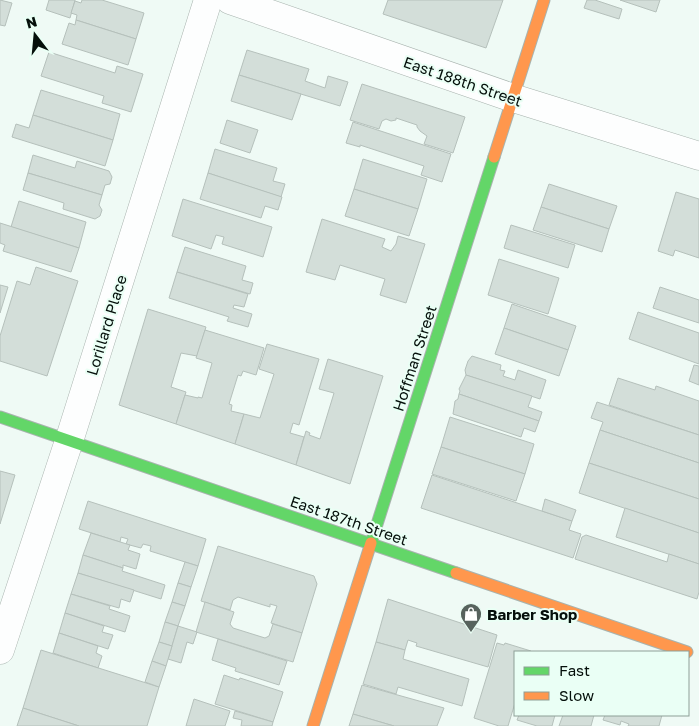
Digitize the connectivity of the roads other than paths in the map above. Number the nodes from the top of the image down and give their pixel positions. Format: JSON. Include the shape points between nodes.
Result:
{"nodes":[{"id":1,"x":208,"y":0,"type":"edge"},
{"id":2,"x":230,"y":0,"type":"edge"},
{"id":3,"x":544,"y":0,"type":"edge"},
{"id":4,"x":513,"y":98,"type":"junction"},
{"id":5,"x":699,"y":156,"type":"edge"},
{"id":6,"x":0,"y":417,"type":"edge"},
{"id":7,"x":69,"y":441,"type":"junction"},
{"id":8,"x":371,"y":543,"type":"junction"},
{"id":9,"x":0,"y":650,"type":"edge"},
{"id":10,"x":684,"y":651,"type":"edge"},
{"id":11,"x":313,"y":726,"type":"edge"}],
"edges":[{"from":1,"to":7,"type":"street","name":"Lorillard Place"},
{"from":2,"to":4,"type":"street","name":"East 188th Street"},
{"from":3,"to":4,"type":"street","name":"Hoffman Street"},
{"from":4,"to":5,"type":"street","name":"East 188th Street"},
{"from":4,"to":8,"type":"street","name":"Hoffman Street"},
{"from":6,"to":7,"type":"street","name":"East 187th Street"},
{"from":7,"to":8,"type":"street","name":"East 187th Street"},
{"from":7,"to":9,"type":"street","name":"Lorillard Place"},
{"from":8,"to":10,"type":"street","name":"East 187th Street"},
{"from":8,"to":11,"type":"street","name":"Hoffman Street"}]}
